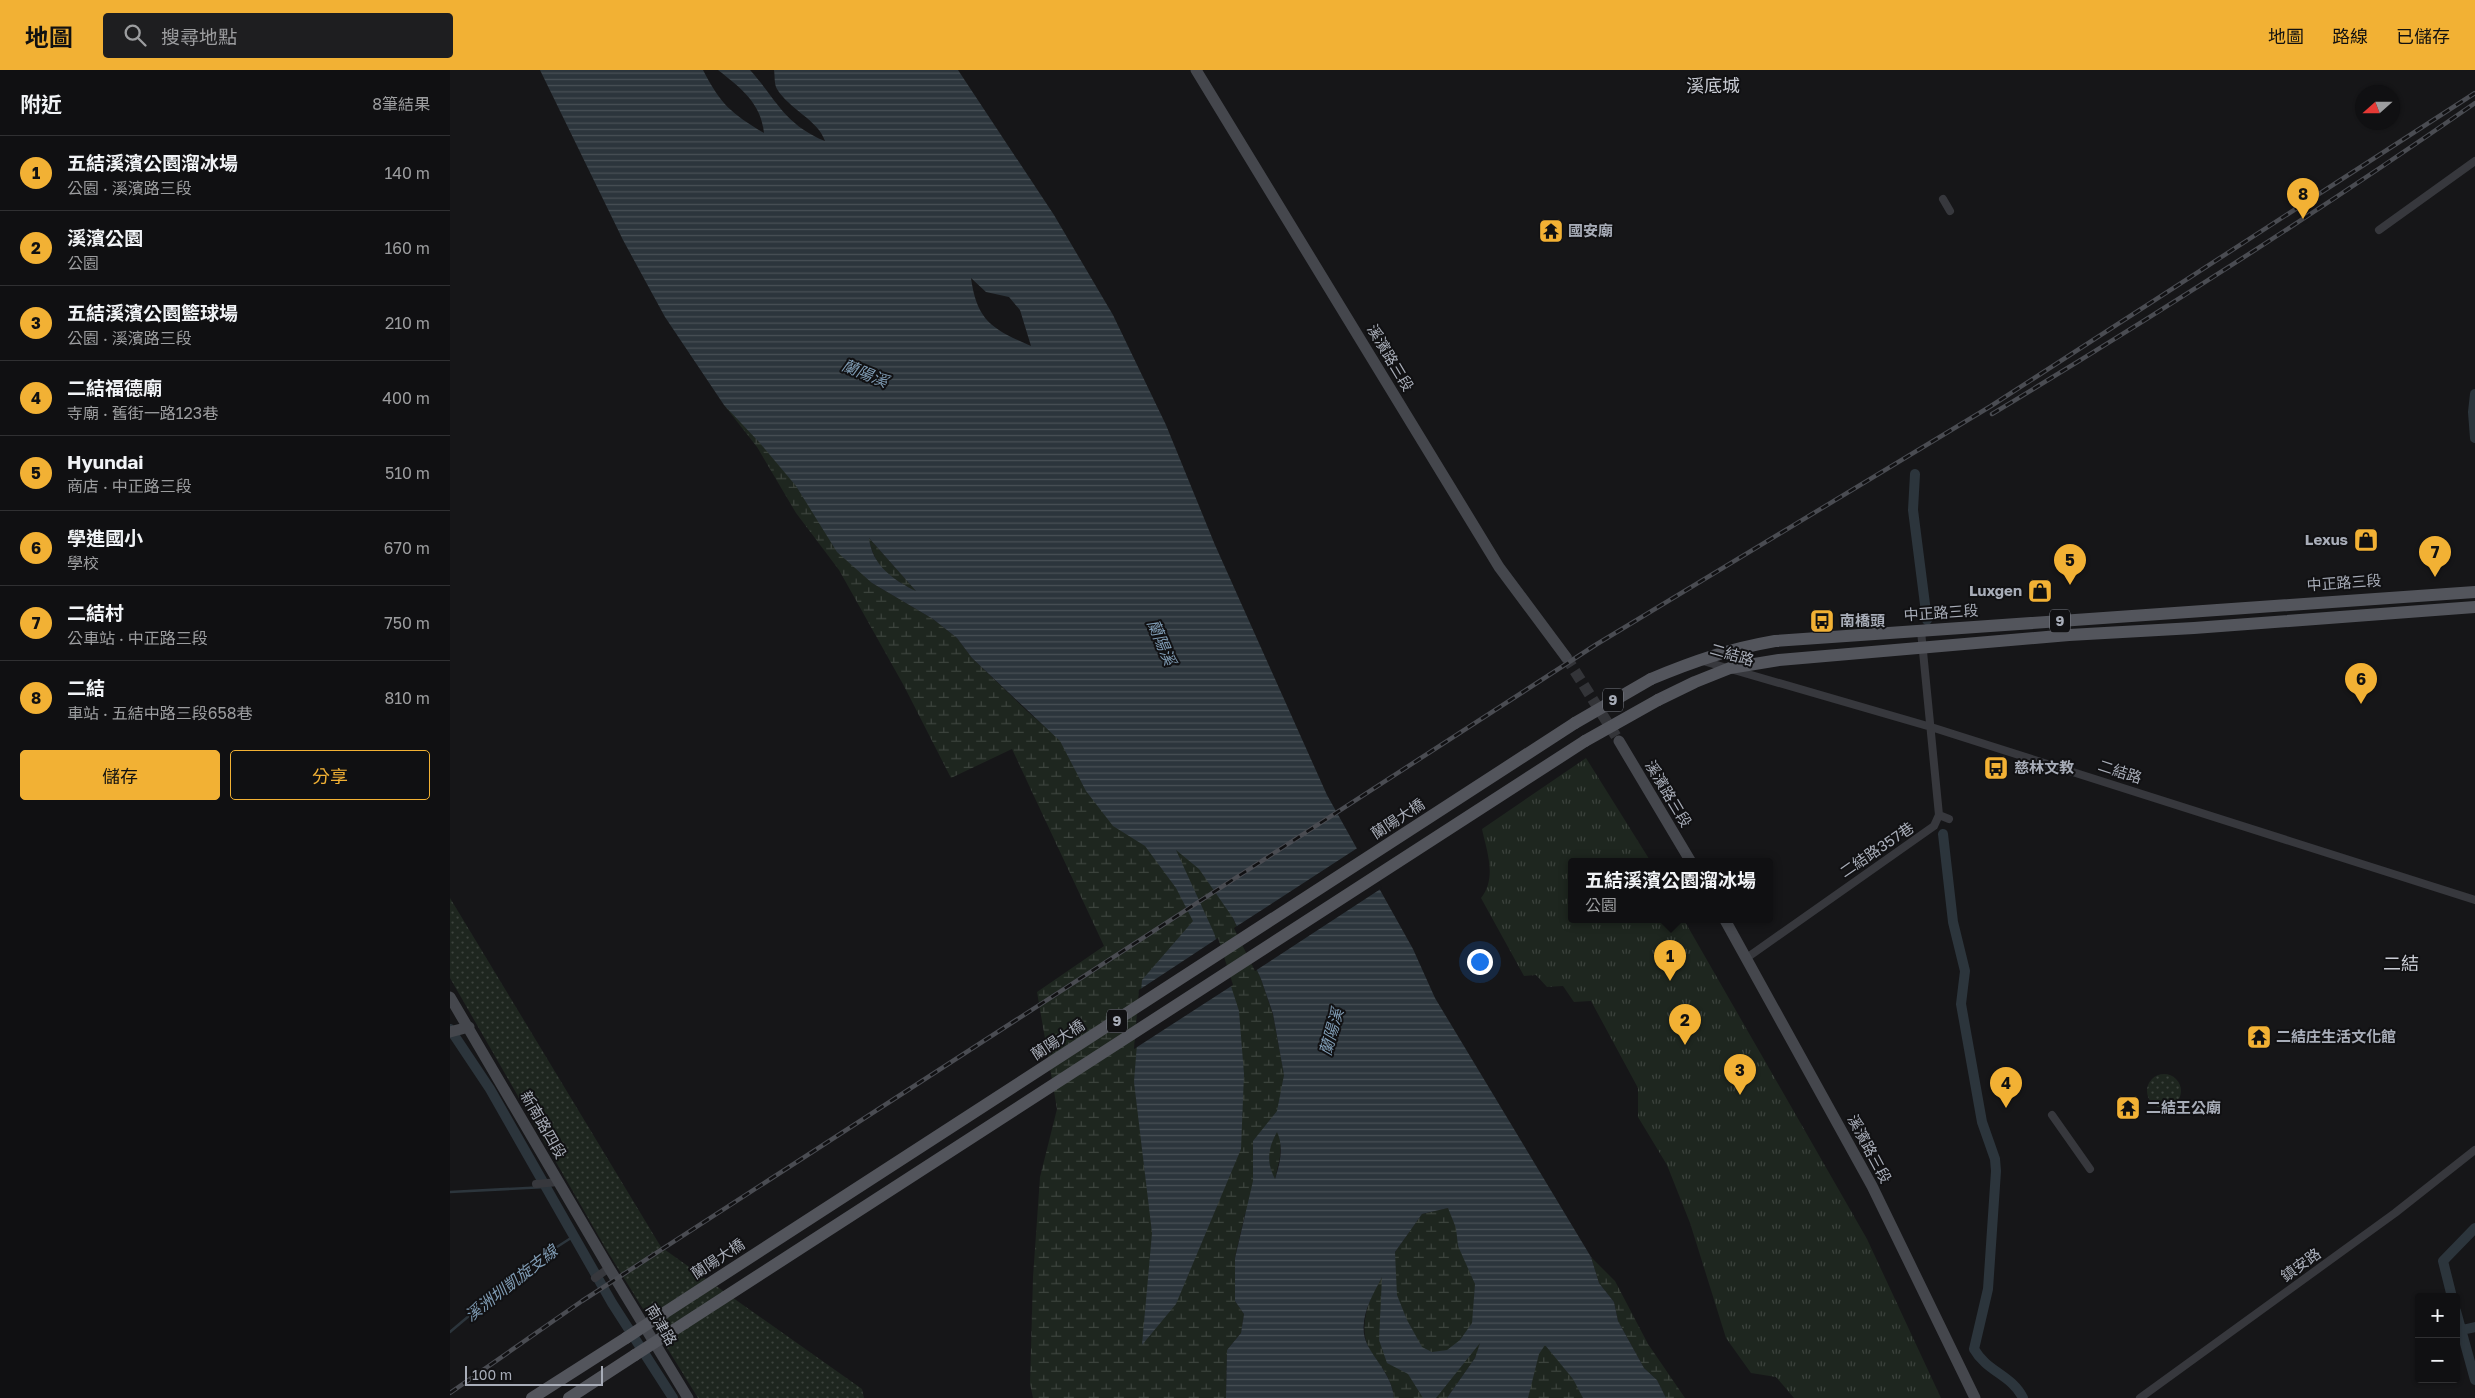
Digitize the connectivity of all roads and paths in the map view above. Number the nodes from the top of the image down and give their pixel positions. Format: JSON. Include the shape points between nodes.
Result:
{"nodes":[{"id":1,"x":1196,"y":70,"type":"edge"},
{"id":2,"x":2475,"y":161,"type":"edge"},
{"id":3,"x":1943,"y":198,"type":"dead end"},
{"id":4,"x":1950,"y":211,"type":"dead end"},
{"id":5,"x":2379,"y":230,"type":"dead end"},
{"id":6,"x":2475,"y":592,"type":"edge"},
{"id":7,"x":2300,"y":603,"type":"junction"},
{"id":8,"x":2475,"y":607,"type":"edge"},
{"id":9,"x":2302,"y":619,"type":"junction"},
{"id":10,"x":1921,"y":631,"type":"junction"},
{"id":11,"x":1922,"y":648,"type":"junction"},
{"id":12,"x":1566,"y":657,"type":"tunnel mouth"},
{"id":13,"x":1697,"y":659,"type":"junction"},
{"id":14,"x":1730,"y":668,"type":"junction"},
{"id":15,"x":1576,"y":723,"type":"joint"},
{"id":16,"x":1931,"y":727,"type":"junction"},
{"id":17,"x":1619,"y":742,"type":"tunnel mouth"},
{"id":18,"x":1939,"y":815,"type":"junction"},
{"id":19,"x":1949,"y":819,"type":"dead end"},
{"id":20,"x":1689,"y":858,"type":"edge"},
{"id":21,"x":2475,"y":900,"type":"edge"},
{"id":22,"x":1727,"y":923,"type":"edge"},
{"id":23,"x":1748,"y":957,"type":"junction"},
{"id":24,"x":450,"y":997,"type":"edge"},
{"id":25,"x":469,"y":1027,"type":"junction"},
{"id":26,"x":452,"y":1031,"type":"edge"},
{"id":27,"x":2052,"y":1115,"type":"dead end"},
{"id":28,"x":2475,"y":1150,"type":"edge"},
{"id":29,"x":2090,"y":1168,"type":"dead end"},
{"id":30,"x":553,"y":1183,"type":"junction"},
{"id":31,"x":536,"y":1184,"type":"dead end"},
{"id":32,"x":605,"y":1271,"type":"junction"},
{"id":33,"x":595,"y":1278,"type":"dead end"},
{"id":34,"x":532,"y":1398,"type":"edge"},
{"id":35,"x":569,"y":1398,"type":"edge"},
{"id":36,"x":688,"y":1398,"type":"edge"},
{"id":37,"x":1975,"y":1398,"type":"edge"},
{"id":38,"x":2140,"y":1398,"type":"edge"}],
"edges":[{"from":1,"to":12,"type":"street","name":"溪濱路三段","via":[[1499,567]]},
{"from":2,"to":5,"type":"street"},
{"from":3,"to":4,"type":"street"},
{"from":6,"to":7,"type":"main road","name":"中正路三段","number":"9"},
{"from":7,"to":9,"type":"main road"},
{"from":7,"to":10,"type":"main road","name":"中正路三段","number":"9"},
{"from":8,"to":9,"type":"main road","number":"9"},
{"from":9,"to":11,"type":"main road","number":"9"},
{"from":10,"to":11,"type":"street"},
{"from":10,"to":13,"type":"main road","name":"中正路三段","number":"9","via":[[1775,641]]},
{"from":11,"to":14,"type":"main road","number":"9","via":[[1779,660]]},
{"from":11,"to":16,"type":"street"},
{"from":13,"to":14,"type":"street","name":"二結路"},
{"from":13,"to":15,"type":"main road","name":"中正路三段","number":"9","bridge":true,"via":[[1651,679]]},
{"from":14,"to":16,"type":"street","name":"二結路"},
{"from":14,"to":35,"type":"main road","number":"9","bridge":true,"via":[[1658,700],[1585,741]]},
{"from":15,"to":34,"type":"main road","name":"蘭陽大橋","number":"9","bridge":true},
{"from":16,"to":18,"type":"street"},
{"from":16,"to":21,"type":"street","name":"二結路"},
{"from":17,"to":20,"type":"street","name":"溪濱路三段"},
{"from":18,"to":19,"type":"street"},
{"from":18,"to":23,"type":"street","name":"二結路357巷","via":[[1934,826],[1921,837]]},
{"from":22,"to":23,"type":"street","name":"溪濱路三段"},
{"from":23,"to":37,"type":"street","name":"溪濱路三段","via":[[1881,1204]]},
{"from":24,"to":25,"type":"street","name":"新南路四段"},
{"from":25,"to":26,"type":"street"},
{"from":25,"to":30,"type":"street","name":"新南路四段"},
{"from":27,"to":29,"type":"street"},
{"from":28,"to":38,"type":"street","name":"鎮安路","via":[[2388,1219]]},
{"from":30,"to":31,"type":"street"},
{"from":30,"to":32,"type":"street","name":"新南路四段"},
{"from":32,"to":33,"type":"street"},
{"from":32,"to":36,"type":"street","name":"南津路"}]}
